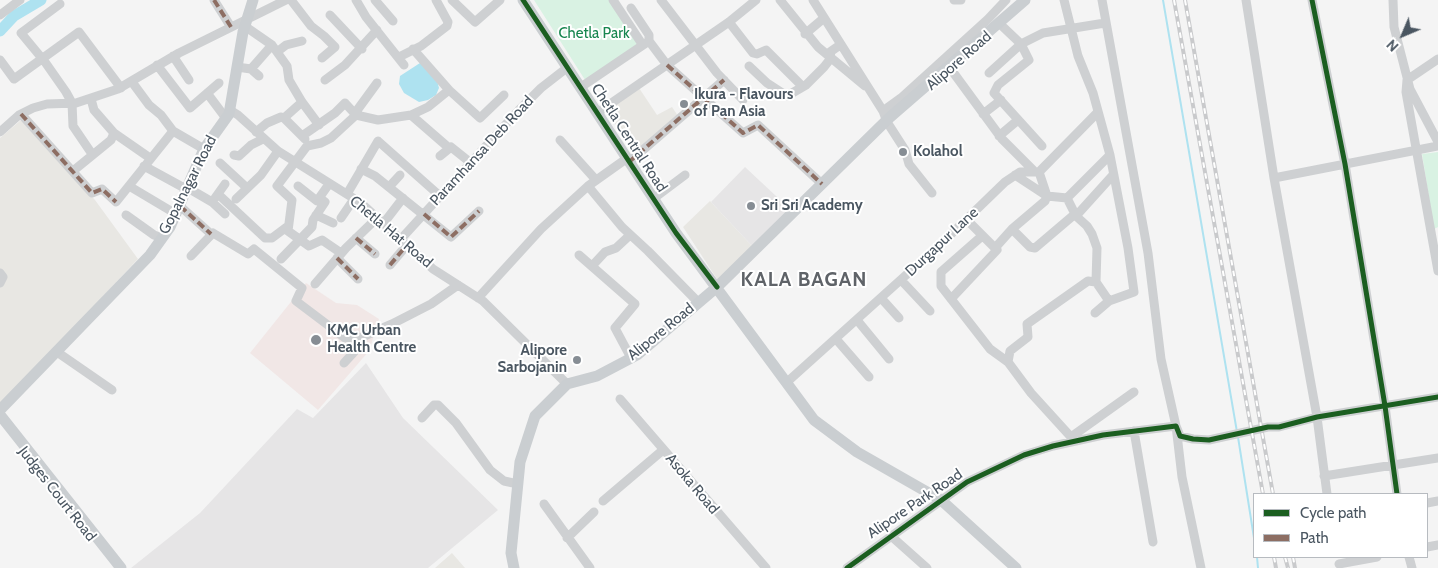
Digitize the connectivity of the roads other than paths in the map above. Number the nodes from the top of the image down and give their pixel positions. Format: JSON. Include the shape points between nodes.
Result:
{"nodes":[{"id":1,"x":20,"y":0,"type":"edge"},
{"id":2,"x":214,"y":0,"type":"edge"},
{"id":3,"x":253,"y":0,"type":"edge"},
{"id":4,"x":286,"y":0,"type":"edge"},
{"id":5,"x":291,"y":0,"type":"edge"},
{"id":6,"x":356,"y":0,"type":"edge"},
{"id":7,"x":375,"y":0,"type":"edge"},
{"id":8,"x":436,"y":0,"type":"edge"},
{"id":9,"x":452,"y":0,"type":"edge"},
{"id":10,"x":500,"y":0,"type":"edge"},
{"id":11,"x":523,"y":0,"type":"edge"},
{"id":12,"x":613,"y":0,"type":"edge"},
{"id":13,"x":675,"y":0,"type":"edge"},
{"id":14,"x":756,"y":0,"type":"edge"},
{"id":15,"x":780,"y":0,"type":"edge"},
{"id":16,"x":813,"y":0,"type":"edge"},
{"id":17,"x":954,"y":0,"type":"edge"},
{"id":18,"x":961,"y":0,"type":"edge"},
{"id":19,"x":1006,"y":0,"type":"edge"},
{"id":20,"x":1025,"y":0,"type":"edge"},
{"id":21,"x":1032,"y":0,"type":"edge"},
{"id":22,"x":1064,"y":0,"type":"edge"},
{"id":23,"x":1102,"y":0,"type":"edge"},
{"id":24,"x":1246,"y":0,"type":"edge"},
{"id":25,"x":1312,"y":0,"type":"edge"},
{"id":26,"x":1393,"y":0,"type":"edge"},
{"id":27,"x":60,"y":4,"type":"dead end"},
{"id":28,"x":664,"y":4,"type":"edge"},
{"id":29,"x":630,"y":8,"type":"dead end"},
{"id":30,"x":0,"y":15,"type":"edge"},
{"id":31,"x":330,"y":15,"type":"dead end"},
{"id":32,"x":824,"y":18,"type":"junction"},
{"id":33,"x":393,"y":21,"type":"dead end"},
{"id":34,"x":247,"y":22,"type":"junction"},
{"id":35,"x":729,"y":22,"type":"junction"},
{"id":36,"x":1105,"y":23,"type":"junction"},
{"id":37,"x":1001,"y":25,"type":"junction"},
{"id":38,"x":231,"y":27,"type":"junction"},
{"id":39,"x":377,"y":30,"type":"junction"},
{"id":40,"x":1071,"y":30,"type":"junction"},
{"id":41,"x":805,"y":34,"type":"junction"},
{"id":42,"x":302,"y":40,"type":"dead end"},
{"id":43,"x":645,"y":42,"type":"junction"},
{"id":44,"x":697,"y":44,"type":"junction"},
{"id":45,"x":1021,"y":44,"type":"junction"},
{"id":46,"x":840,"y":45,"type":"junction"},
{"id":47,"x":362,"y":48,"type":"junction"},
{"id":48,"x":274,"y":49,"type":"junction"},
{"id":49,"x":413,"y":49,"type":"junction"},
{"id":50,"x":173,"y":56,"type":"junction"},
{"id":51,"x":399,"y":57,"type":"junction"},
{"id":52,"x":322,"y":58,"type":"dead end"},
{"id":53,"x":831,"y":58,"type":"junction"},
{"id":54,"x":43,"y":59,"type":"junction"},
{"id":55,"x":1438,"y":59,"type":"edge"},
{"id":56,"x":0,"y":60,"type":"edge"},
{"id":57,"x":157,"y":65,"type":"junction"},
{"id":58,"x":404,"y":65,"type":"dead end"},
{"id":59,"x":667,"y":65,"type":"junction"},
{"id":60,"x":568,"y":66,"type":"junction"},
{"id":61,"x":750,"y":66,"type":"dead end"},
{"id":62,"x":237,"y":67,"type":"junction"},
{"id":63,"x":250,"y":68,"type":"junction"},
{"id":64,"x":950,"y":68,"type":"junction"},
{"id":65,"x":989,"y":72,"type":"dead end"},
{"id":66,"x":259,"y":76,"type":"dead end"},
{"id":67,"x":189,"y":80,"type":"dead end"},
{"id":68,"x":325,"y":80,"type":"dead end"},
{"id":69,"x":724,"y":80,"type":"junction"},
{"id":70,"x":1407,"y":80,"type":"junction"},
{"id":71,"x":132,"y":82,"type":"junction"},
{"id":72,"x":219,"y":82,"type":"dead end"},
{"id":73,"x":377,"y":83,"type":"dead end"},
{"id":74,"x":802,"y":86,"type":"junction"},
{"id":75,"x":581,"y":87,"type":"junction"},
{"id":76,"x":121,"y":88,"type":"junction"},
{"id":77,"x":868,"y":88,"type":"junction"},
{"id":78,"x":449,"y":90,"type":"junction"},
{"id":79,"x":207,"y":93,"type":"junction"},
{"id":80,"x":504,"y":95,"type":"dead end"},
{"id":81,"x":704,"y":97,"type":"junction"},
{"id":82,"x":91,"y":99,"type":"junction"},
{"id":83,"x":743,"y":100,"type":"dead end"},
{"id":84,"x":1001,"y":100,"type":"junction"},
{"id":85,"x":302,"y":102,"type":"junction"},
{"id":86,"x":72,"y":103,"type":"junction"},
{"id":87,"x":1098,"y":112,"type":"junction"},
{"id":88,"x":597,"y":113,"type":"junction"},
{"id":89,"x":21,"y":114,"type":"junction"},
{"id":90,"x":228,"y":114,"type":"junction"},
{"id":91,"x":983,"y":114,"type":"junction"},
{"id":92,"x":356,"y":115,"type":"junction"},
{"id":93,"x":411,"y":115,"type":"junction"},
{"id":94,"x":284,"y":118,"type":"junction"},
{"id":95,"x":887,"y":118,"type":"junction"},
{"id":96,"x":1018,"y":120,"type":"junction"},
{"id":97,"x":319,"y":125,"type":"junction"},
{"id":98,"x":173,"y":131,"type":"junction"},
{"id":99,"x":0,"y":132,"type":"edge"},
{"id":100,"x":256,"y":132,"type":"junction"},
{"id":101,"x":114,"y":133,"type":"junction"},
{"id":102,"x":302,"y":136,"type":"junction"},
{"id":103,"x":999,"y":136,"type":"junction"},
{"id":104,"x":263,"y":139,"type":"junction"},
{"id":105,"x":560,"y":140,"type":"dead end"},
{"id":106,"x":1438,"y":142,"type":"edge"},
{"id":107,"x":309,"y":145,"type":"junction"},
{"id":108,"x":1042,"y":146,"type":"dead end"},
{"id":109,"x":1438,"y":146,"type":"edge"},
{"id":110,"x":449,"y":148,"type":"junction"},
{"id":111,"x":204,"y":149,"type":"junction"},
{"id":112,"x":278,"y":151,"type":"junction"},
{"id":113,"x":1418,"y":151,"type":"junction"},
{"id":114,"x":92,"y":154,"type":"junction"},
{"id":115,"x":234,"y":155,"type":"dead end"},
{"id":116,"x":1110,"y":155,"type":"junction"},
{"id":117,"x":440,"y":156,"type":"dead end"},
{"id":118,"x":150,"y":158,"type":"junction"},
{"id":119,"x":627,"y":161,"type":"junction"},
{"id":120,"x":220,"y":163,"type":"dead end"},
{"id":121,"x":294,"y":163,"type":"junction"},
{"id":122,"x":471,"y":163,"type":"junction"},
{"id":123,"x":1345,"y":164,"type":"junction"},
{"id":124,"x":144,"y":166,"type":"junction"},
{"id":125,"x":362,"y":169,"type":"junction"},
{"id":126,"x":73,"y":171,"type":"junction"},
{"id":127,"x":1036,"y":171,"type":"junction"},
{"id":128,"x":400,"y":174,"type":"dead end"},
{"id":129,"x":685,"y":175,"type":"dead end"},
{"id":130,"x":1015,"y":175,"type":"junction"},
{"id":131,"x":1113,"y":175,"type":"junction"},
{"id":132,"x":1274,"y":178,"type":"junction"},
{"id":133,"x":596,"y":180,"type":"junction"},
{"id":134,"x":225,"y":184,"type":"dead end"},
{"id":135,"x":329,"y":184,"type":"junction"},
{"id":136,"x":822,"y":184,"type":"junction"},
{"id":137,"x":129,"y":186,"type":"junction"},
{"id":138,"x":298,"y":186,"type":"dead end"},
{"id":139,"x":588,"y":186,"type":"junction"},
{"id":140,"x":246,"y":187,"type":"junction"},
{"id":141,"x":390,"y":188,"type":"junction"},
{"id":142,"x":188,"y":189,"type":"junction"},
{"id":143,"x":932,"y":193,"type":"dead end"},
{"id":144,"x":220,"y":195,"type":"junction"},
{"id":145,"x":440,"y":196,"type":"junction"},
{"id":146,"x":1047,"y":196,"type":"junction"},
{"id":147,"x":350,"y":197,"type":"junction"},
{"id":148,"x":320,"y":198,"type":"junction"},
{"id":149,"x":403,"y":198,"type":"junction"},
{"id":150,"x":1068,"y":198,"type":"junction"},
{"id":151,"x":236,"y":199,"type":"dead end"},
{"id":152,"x":653,"y":199,"type":"junction"},
{"id":153,"x":211,"y":201,"type":"junction"},
{"id":154,"x":178,"y":210,"type":"junction"},
{"id":155,"x":479,"y":211,"type":"dead end"},
{"id":156,"x":225,"y":214,"type":"dead end"},
{"id":157,"x":424,"y":214,"type":"junction"},
{"id":158,"x":126,"y":215,"type":"dead end"},
{"id":159,"x":316,"y":215,"type":"junction"},
{"id":160,"x":1075,"y":215,"type":"junction"},
{"id":161,"x":967,"y":220,"type":"junction"},
{"id":162,"x":380,"y":221,"type":"junction"},
{"id":163,"x":288,"y":226,"type":"junction"},
{"id":164,"x":1012,"y":229,"type":"junction"},
{"id":165,"x":211,"y":234,"type":"junction"},
{"id":166,"x":630,"y":235,"type":"junction"},
{"id":167,"x":982,"y":236,"type":"junction"},
{"id":168,"x":162,"y":238,"type":"junction"},
{"id":169,"x":356,"y":238,"type":"junction"},
{"id":170,"x":300,"y":239,"type":"junction"},
{"id":171,"x":403,"y":243,"type":"junction"},
{"id":172,"x":995,"y":248,"type":"junction"},
{"id":173,"x":1436,"y":252,"type":"edge"},
{"id":174,"x":375,"y":254,"type":"dead end"},
{"id":175,"x":579,"y":255,"type":"dead end"},
{"id":176,"x":191,"y":256,"type":"dead end"},
{"id":177,"x":339,"y":256,"type":"junction"},
{"id":178,"x":281,"y":259,"type":"dead end"},
{"id":179,"x":390,"y":265,"type":"dead end"},
{"id":180,"x":592,"y":266,"type":"junction"},
{"id":181,"x":1438,"y":271,"type":"edge"},
{"id":182,"x":0,"y":273,"type":"edge"},
{"id":183,"x":358,"y":279,"type":"dead end"},
{"id":184,"x":901,"y":280,"type":"junction"},
{"id":185,"x":1096,"y":282,"type":"junction"},
{"id":186,"x":0,"y":283,"type":"edge"},
{"id":187,"x":315,"y":284,"type":"dead end"},
{"id":188,"x":458,"y":285,"type":"junction"},
{"id":189,"x":717,"y":287,"type":"junction"},
{"id":190,"x":478,"y":298,"type":"junction"},
{"id":191,"x":882,"y":298,"type":"junction"},
{"id":192,"x":951,"y":299,"type":"junction"},
{"id":193,"x":1110,"y":301,"type":"junction"},
{"id":194,"x":698,"y":302,"type":"junction"},
{"id":195,"x":930,"y":311,"type":"dead end"},
{"id":196,"x":1094,"y":313,"type":"dead end"},
{"id":197,"x":899,"y":318,"type":"dead end"},
{"id":198,"x":857,"y":320,"type":"junction"},
{"id":199,"x":357,"y":338,"type":"junction"},
{"id":200,"x":836,"y":339,"type":"junction"},
{"id":201,"x":56,"y":352,"type":"junction"},
{"id":202,"x":632,"y":358,"type":"junction"},
{"id":203,"x":889,"y":359,"type":"dead end"},
{"id":204,"x":1008,"y":362,"type":"junction"},
{"id":205,"x":344,"y":363,"type":"dead end"},
{"id":206,"x":869,"y":377,"type":"dead end"},
{"id":207,"x":786,"y":383,"type":"junction"},
{"id":208,"x":567,"y":384,"type":"junction"},
{"id":209,"x":112,"y":390,"type":"dead end"},
{"id":210,"x":1134,"y":392,"type":"dead end"},
{"id":211,"x":1438,"y":397,"type":"edge"},
{"id":212,"x":620,"y":398,"type":"dead end"},
{"id":213,"x":1385,"y":406,"type":"junction"},
{"id":214,"x":0,"y":410,"type":"edge"},
{"id":215,"x":0,"y":415,"type":"edge"},
{"id":216,"x":1317,"y":417,"type":"junction"},
{"id":217,"x":422,"y":418,"type":"dead end"},
{"id":218,"x":0,"y":421,"type":"edge"},
{"id":219,"x":1176,"y":426,"type":"junction"},
{"id":220,"x":1134,"y":431,"type":"junction"},
{"id":221,"x":663,"y":450,"type":"junction"},
{"id":222,"x":1438,"y":458,"type":"edge"},
{"id":223,"x":1392,"y":464,"type":"junction"},
{"id":224,"x":1324,"y":476,"type":"junction"},
{"id":225,"x":518,"y":484,"type":"junction"},
{"id":226,"x":1327,"y":493,"type":"edge"},
{"id":227,"x":1397,"y":493,"type":"edge"},
{"id":228,"x":941,"y":500,"type":"junction"},
{"id":229,"x":603,"y":501,"type":"dead end"},
{"id":230,"x":544,"y":504,"type":"dead end"},
{"id":231,"x":594,"y":512,"type":"dead end"},
{"id":232,"x":891,"y":536,"type":"junction"},
{"id":233,"x":567,"y":538,"type":"junction"},
{"id":234,"x":1153,"y":542,"type":"dead end"},
{"id":235,"x":1371,"y":558,"type":"edge"},
{"id":236,"x":1339,"y":563,"type":"edge"},
{"id":237,"x":114,"y":568,"type":"edge"},
{"id":238,"x":121,"y":568,"type":"edge"},
{"id":239,"x":514,"y":568,"type":"edge"},
{"id":240,"x":590,"y":568,"type":"edge"},
{"id":241,"x":766,"y":568,"type":"edge"},
{"id":242,"x":847,"y":568,"type":"edge"},
{"id":243,"x":927,"y":568,"type":"edge"},
{"id":244,"x":1016,"y":568,"type":"edge"},
{"id":245,"x":1202,"y":568,"type":"edge"}],
"edges":[{"from":1,"to":30,"type":"street"},
{"from":2,"to":38,"type":"street"},
{"from":3,"to":34,"type":"main road","name":"Gopalnagar Road"},
{"from":4,"to":34,"type":"street"},
{"from":5,"to":52,"type":"street","via":[[311,26],[335,47]]},
{"from":6,"to":39,"type":"street"},
{"from":7,"to":33,"type":"street"},
{"from":8,"to":49,"type":"street","via":[[447,26]]},
{"from":9,"to":10,"type":"street","via":[[475,22]]},
{"from":11,"to":60,"type":"main road","name":"Chetla Central Road"},
{"from":12,"to":43,"type":"street"},
{"from":13,"to":28,"type":"street"},
{"from":14,"to":35,"type":"street"},
{"from":15,"to":41,"type":"street"},
{"from":16,"to":32,"type":"street"},
{"from":17,"to":18,"type":"street"},
{"from":19,"to":95,"type":"street","via":[[902,98]]},
{"from":20,"to":95,"type":"main road","name":"Alipore Road"},
{"from":21,"to":37,"type":"main road","name":"Alipore Road"},
{"from":22,"to":40,"type":"street"},
{"from":23,"to":36,"type":"street"},
{"from":24,"to":132,"type":"street"},
{"from":25,"to":123,"type":"street"},
{"from":26,"to":70,"type":"street","via":[[1394,27]]},
{"from":27,"to":54,"type":"street","via":[[21,32]]},
{"from":28,"to":44,"type":"street"},
{"from":29,"to":43,"type":"street","via":[[649,35]]},
{"from":31,"to":47,"type":"street"},
{"from":32,"to":41,"type":"street"},
{"from":32,"to":46,"type":"street"},
{"from":34,"to":38,"type":"street"},
{"from":34,"to":48,"type":"street"},
{"from":34,"to":62,"type":"main road","name":"Gopalnagar Road"},
{"from":35,"to":44,"type":"street"},
{"from":35,"to":74,"type":"street","via":[[753,53],[766,50]]},
{"from":36,"to":40,"type":"street"},
{"from":36,"to":219,"type":"street","via":[[1148,253],[1161,359]]},
{"from":37,"to":45,"type":"street"},
{"from":37,"to":64,"type":"main road","name":"Alipore Road"},
{"from":38,"to":50,"type":"street"},
{"from":39,"to":47,"type":"street"},
{"from":39,"to":51,"type":"street"},
{"from":40,"to":45,"type":"street","via":[[1043,33]]},
{"from":40,"to":87,"type":"street"},
{"from":41,"to":53,"type":"street"},
{"from":42,"to":48,"type":"street"},
{"from":43,"to":59,"type":"street"},
{"from":43,"to":75,"type":"street"},
{"from":44,"to":59,"type":"street"},
{"from":44,"to":69,"type":"street"},
{"from":45,"to":65,"type":"street"},
{"from":45,"to":84,"type":"street","via":[[1029,60],[995,90]]},
{"from":46,"to":53,"type":"street","via":[[830,52]]},
{"from":46,"to":77,"type":"street"},
{"from":47,"to":68,"type":"street"},
{"from":48,"to":63,"type":"street"},
{"from":48,"to":85,"type":"street","via":[[287,66],[289,80]]},
{"from":49,"to":51,"type":"street"},
{"from":49,"to":78,"type":"street"},
{"from":50,"to":57,"type":"street"},
{"from":50,"to":67,"type":"street"},
{"from":51,"to":58,"type":"street"},
{"from":53,"to":74,"type":"street"},
{"from":53,"to":77,"type":"street","via":[[856,82]]},
{"from":54,"to":56,"type":"street","via":[[14,79]]},
{"from":54,"to":76,"type":"street","via":[[79,32]]},
{"from":54,"to":86,"type":"street"},
{"from":55,"to":70,"type":"street"},
{"from":57,"to":71,"type":"street"},
{"from":57,"to":79,"type":"street","via":[[190,108]]},
{"from":59,"to":81,"type":"street"},
{"from":59,"to":88,"type":"street"},
{"from":60,"to":75,"type":"main road","name":"Chetla Central Road"},
{"from":60,"to":122,"type":"street","name":"Paramhansa Deb Road","via":[[535,94]]},
{"from":61,"to":74,"type":"street","via":[[787,96]]},
{"from":62,"to":63,"type":"street"},
{"from":62,"to":90,"type":"main road","name":"Gopalnagar Road"},
{"from":63,"to":66,"type":"street"},
{"from":64,"to":91,"type":"street"},
{"from":64,"to":95,"type":"main road","name":"Alipore Road"},
{"from":69,"to":81,"type":"street"},
{"from":69,"to":83,"type":"street"},
{"from":70,"to":106,"type":"street"},
{"from":70,"to":113,"type":"street","via":[[1406,92]]},
{"from":71,"to":76,"type":"street"},
{"from":71,"to":98,"type":"street"},
{"from":72,"to":79,"type":"street"},
{"from":73,"to":92,"type":"street"},
{"from":75,"to":88,"type":"main road","name":"Chetla Central Road"},
{"from":76,"to":82,"type":"street"},
{"from":77,"to":95,"type":"street"},
{"from":78,"to":80,"type":"street","via":[[480,118]]},
{"from":78,"to":93,"type":"street","via":[[428,107]]},
{"from":79,"to":90,"type":"street","name":"Chetla Hat Road"},
{"from":81,"to":119,"type":"street"},
{"from":81,"to":136,"type":"street","via":[[743,133],[758,125]]},
{"from":82,"to":86,"type":"street"},
{"from":82,"to":101,"type":"street","via":[[94,110]]},
{"from":84,"to":91,"type":"street"},
{"from":84,"to":96,"type":"street"},
{"from":85,"to":94,"type":"street"},
{"from":85,"to":97,"type":"street"},
{"from":86,"to":89,"type":"street","via":[[47,104]]},
{"from":86,"to":114,"type":"street","via":[[73,126]]},
{"from":87,"to":116,"type":"street"},
{"from":87,"to":127,"type":"street"},
{"from":88,"to":119,"type":"main road","name":"Chetla Central Road"},
{"from":89,"to":99,"type":"street"},
{"from":89,"to":126,"type":"street"},
{"from":90,"to":100,"type":"street","name":"Chetla Hat Road","via":[[238,115]]},
{"from":90,"to":111,"type":"main road","name":"Gopalnagar Road"},
{"from":91,"to":103,"type":"street"},
{"from":92,"to":93,"type":"street","via":[[378,120]]},
{"from":92,"to":97,"type":"street","via":[[345,103]]},
{"from":92,"to":107,"type":"street","via":[[331,138]]},
{"from":93,"to":110,"type":"street"},
{"from":94,"to":100,"type":"street","via":[[266,123]]},
{"from":94,"to":102,"type":"street"},
{"from":95,"to":136,"type":"main road","name":"Alipore Road"},
{"from":95,"to":143,"type":"street","via":[[909,164]]},
{"from":96,"to":103,"type":"street"},
{"from":96,"to":108,"type":"street"},
{"from":97,"to":102,"type":"street"},
{"from":98,"to":111,"type":"street"},
{"from":98,"to":118,"type":"street"},
{"from":100,"to":104,"type":"street","name":"Chetla Hat Road"},
{"from":101,"to":114,"type":"street"},
{"from":101,"to":118,"type":"street"},
{"from":102,"to":107,"type":"street"},
{"from":103,"to":127,"type":"street"},
{"from":104,"to":112,"type":"street","name":"Chetla Hat Road"},
{"from":104,"to":115,"type":"street","via":[[239,156]]},
{"from":105,"to":133,"type":"street"},
{"from":107,"to":121,"type":"street"},
{"from":109,"to":113,"type":"street"},
{"from":110,"to":117,"type":"street"},
{"from":110,"to":122,"type":"street","via":[[451,146]]},
{"from":111,"to":142,"type":"main road","name":"Gopalnagar Road"},
{"from":112,"to":121,"type":"street","name":"Chetla Hat Road"},
{"from":112,"to":140,"type":"street","via":[[261,175]]},
{"from":113,"to":123,"type":"street"},
{"from":113,"to":173,"type":"street"},
{"from":114,"to":126,"type":"street"},
{"from":116,"to":131,"type":"street"},
{"from":116,"to":150,"type":"street"},
{"from":118,"to":124,"type":"street"},
{"from":119,"to":133,"type":"street"},
{"from":119,"to":152,"type":"main road","name":"Chetla Central Road"},
{"from":120,"to":140,"type":"street"},
{"from":121,"to":135,"type":"street","name":"Chetla Hat Road"},
{"from":121,"to":163,"type":"street","via":[[278,186],[292,200]]},
{"from":122,"to":145,"type":"street","name":"Paramhansa Deb Road"},
{"from":123,"to":132,"type":"street"},
{"from":123,"to":213,"type":"street"},
{"from":124,"to":137,"type":"street"},
{"from":124,"to":142,"type":"street"},
{"from":125,"to":141,"type":"street"},
{"from":125,"to":145,"type":"street","via":[[378,141]]},
{"from":125,"to":147,"type":"street"},
{"from":126,"to":137,"type":"street","via":[[92,193],[102,189],[116,202]]},
{"from":127,"to":130,"type":"street"},
{"from":127,"to":146,"type":"street"},
{"from":128,"to":141,"type":"street"},
{"from":129,"to":152,"type":"street"},
{"from":130,"to":146,"type":"street"},
{"from":130,"to":161,"type":"street","name":"Durgapur Lane"},
{"from":131,"to":160,"type":"street"},
{"from":131,"to":193,"type":"street","via":[[1134,292]]},
{"from":132,"to":216,"type":"street"},
{"from":133,"to":139,"type":"street"},
{"from":134,"to":144,"type":"street"},
{"from":135,"to":147,"type":"street","name":"Chetla Hat Road"},
{"from":135,"to":148,"type":"street"},
{"from":136,"to":189,"type":"main road","name":"Alipore Road"},
{"from":137,"to":154,"type":"street"},
{"from":138,"to":148,"type":"street","via":[[317,201]]},
{"from":139,"to":166,"type":"street"},
{"from":139,"to":190,"type":"street","via":[[541,229]]},
{"from":140,"to":151,"type":"street"},
{"from":141,"to":149,"type":"street"},
{"from":142,"to":153,"type":"street"},
{"from":142,"to":154,"type":"main road","name":"Gopalnagar Road"},
{"from":144,"to":153,"type":"street"},
{"from":144,"to":163,"type":"street","via":[[266,238],[272,238]]},
{"from":145,"to":157,"type":"street","name":"Paramhansa Deb Road"},
{"from":146,"to":150,"type":"street"},
{"from":146,"to":164,"type":"street"},
{"from":147,"to":159,"type":"street","via":[[337,221]]},
{"from":147,"to":162,"type":"street","name":"Chetla Hat Road"},
{"from":148,"to":159,"type":"street","via":[[325,202]]},
{"from":149,"to":157,"type":"street"},
{"from":149,"to":162,"type":"street","via":[[398,208]]},
{"from":150,"to":160,"type":"street"},
{"from":152,"to":189,"type":"main road","name":"Chetla Central Road"},
{"from":153,"to":156,"type":"street"},
{"from":154,"to":165,"type":"street"},
{"from":154,"to":168,"type":"main road","name":"Gopalnagar Road"},
{"from":155,"to":157,"type":"street","via":[[451,237]]},
{"from":157,"to":171,"type":"street","name":"Paramhansa Deb Road"},
{"from":158,"to":168,"type":"street","via":[[154,236]]},
{"from":159,"to":170,"type":"street","via":[[312,227]]},
{"from":160,"to":164,"type":"street","via":[[1035,248]]},
{"from":160,"to":185,"type":"street","via":[[1087,226],[1097,248]]},
{"from":161,"to":167,"type":"street"},
{"from":161,"to":184,"type":"street","name":"Durgapur Lane"},
{"from":162,"to":169,"type":"street"},
{"from":162,"to":171,"type":"street","name":"Chetla Hat Road"},
{"from":163,"to":170,"type":"street","via":[[288,231]]},
{"from":164,"to":172,"type":"street"},
{"from":165,"to":176,"type":"street"},
{"from":165,"to":199,"type":"street","via":[[248,254],[254,249],[302,288],[296,301],[344,338]]},
{"from":166,"to":180,"type":"street","via":[[616,248],[605,252]]},
{"from":166,"to":194,"type":"street"},
{"from":167,"to":172,"type":"street"},
{"from":167,"to":192,"type":"street","via":[[941,272],[941,286]]},
{"from":168,"to":201,"type":"main road","name":"Gopalnagar Road"},
{"from":169,"to":174,"type":"street"},
{"from":169,"to":177,"type":"street"},
{"from":170,"to":177,"type":"street","via":[[309,246],[322,240]]},
{"from":170,"to":178,"type":"street"},
{"from":171,"to":179,"type":"street","name":"Paramhansa Deb Road"},
{"from":171,"to":188,"type":"street","name":"Chetla Hat Road"},
{"from":172,"to":192,"type":"street","via":[[996,252]]},
{"from":173,"to":181,"type":"street"},
{"from":175,"to":180,"type":"street"},
{"from":177,"to":183,"type":"street"},
{"from":177,"to":187,"type":"street"},
{"from":180,"to":202,"type":"street","via":[[635,304],[615,328]]},
{"from":182,"to":186,"type":"street"},
{"from":184,"to":191,"type":"street","name":"Durgapur Lane"},
{"from":184,"to":195,"type":"street"},
{"from":185,"to":193,"type":"street"},
{"from":185,"to":204,"type":"street","via":[[1088,281],[1031,320],[1026,329],[1028,337],[1010,352]]},
{"from":188,"to":190,"type":"street","name":"Chetla Hat Road"},
{"from":188,"to":199,"type":"street","via":[[431,304]]},
{"from":189,"to":194,"type":"main road","name":"Alipore Road"},
{"from":189,"to":207,"type":"main road","name":"Chetla Central Road"},
{"from":190,"to":208,"type":"street","name":"Chetla Hat Road"},
{"from":191,"to":197,"type":"street"},
{"from":191,"to":198,"type":"street","name":"Durgapur Lane"},
{"from":192,"to":204,"type":"street","via":[[990,349]]},
{"from":193,"to":196,"type":"street"},
{"from":194,"to":202,"type":"main road","name":"Alipore Road"},
{"from":198,"to":200,"type":"street","name":"Durgapur Lane"},
{"from":198,"to":203,"type":"street"},
{"from":199,"to":205,"type":"street","via":[[355,351]]},
{"from":200,"to":206,"type":"street"},
{"from":200,"to":207,"type":"street","name":"Durgapur Lane"},
{"from":201,"to":209,"type":"street"},
{"from":201,"to":214,"type":"main road","name":"Gopalnagar Road"},
{"from":202,"to":208,"type":"main road","name":"Alipore Road","via":[[596,376]]},
{"from":204,"to":210,"type":"street","via":[[1071,437]]},
{"from":207,"to":228,"type":"main road","name":"Chetla Central Road","via":[[817,424],[857,452]]},
{"from":208,"to":225,"type":"main road","name":"Alipore Road","via":[[535,416],[520,462]]},
{"from":211,"to":213,"type":"street"},
{"from":212,"to":221,"type":"street","name":"Asoka Road"},
{"from":213,"to":216,"type":"street"},
{"from":213,"to":223,"type":"street"},
{"from":215,"to":238,"type":"main road"},
{"from":216,"to":219,"type":"street","via":[[1200,440],[1180,436]]},
{"from":216,"to":224,"type":"street"},
{"from":217,"to":225,"type":"street","via":[[434,405],[438,405],[456,423],[490,470],[504,481]]},
{"from":218,"to":237,"type":"main road","name":"Judges Court Road"},
{"from":219,"to":220,"type":"street","name":"Alipore Park Road"},
{"from":219,"to":245,"type":"street","via":[[1182,476]]},
{"from":220,"to":228,"type":"street","name":"Alipore Park Road","via":[[1067,442],[1024,455],[967,482]]},
{"from":220,"to":234,"type":"street"},
{"from":221,"to":229,"type":"street"},
{"from":221,"to":241,"type":"street","name":"Asoka Road"},
{"from":222,"to":223,"type":"street"},
{"from":223,"to":224,"type":"street"},
{"from":223,"to":227,"type":"street"},
{"from":224,"to":226,"type":"street"},
{"from":225,"to":239,"type":"main road","name":"Alipore Road","via":[[511,553]]},
{"from":228,"to":232,"type":"street","name":"Alipore Park Road"},
{"from":228,"to":244,"type":"main road","name":"Chetla Central Road"},
{"from":230,"to":233,"type":"street"},
{"from":231,"to":233,"type":"street"},
{"from":232,"to":242,"type":"street","name":"Alipore Park Road"},
{"from":232,"to":243,"type":"street"},
{"from":233,"to":240,"type":"street"},
{"from":235,"to":236,"type":"street"}]}
